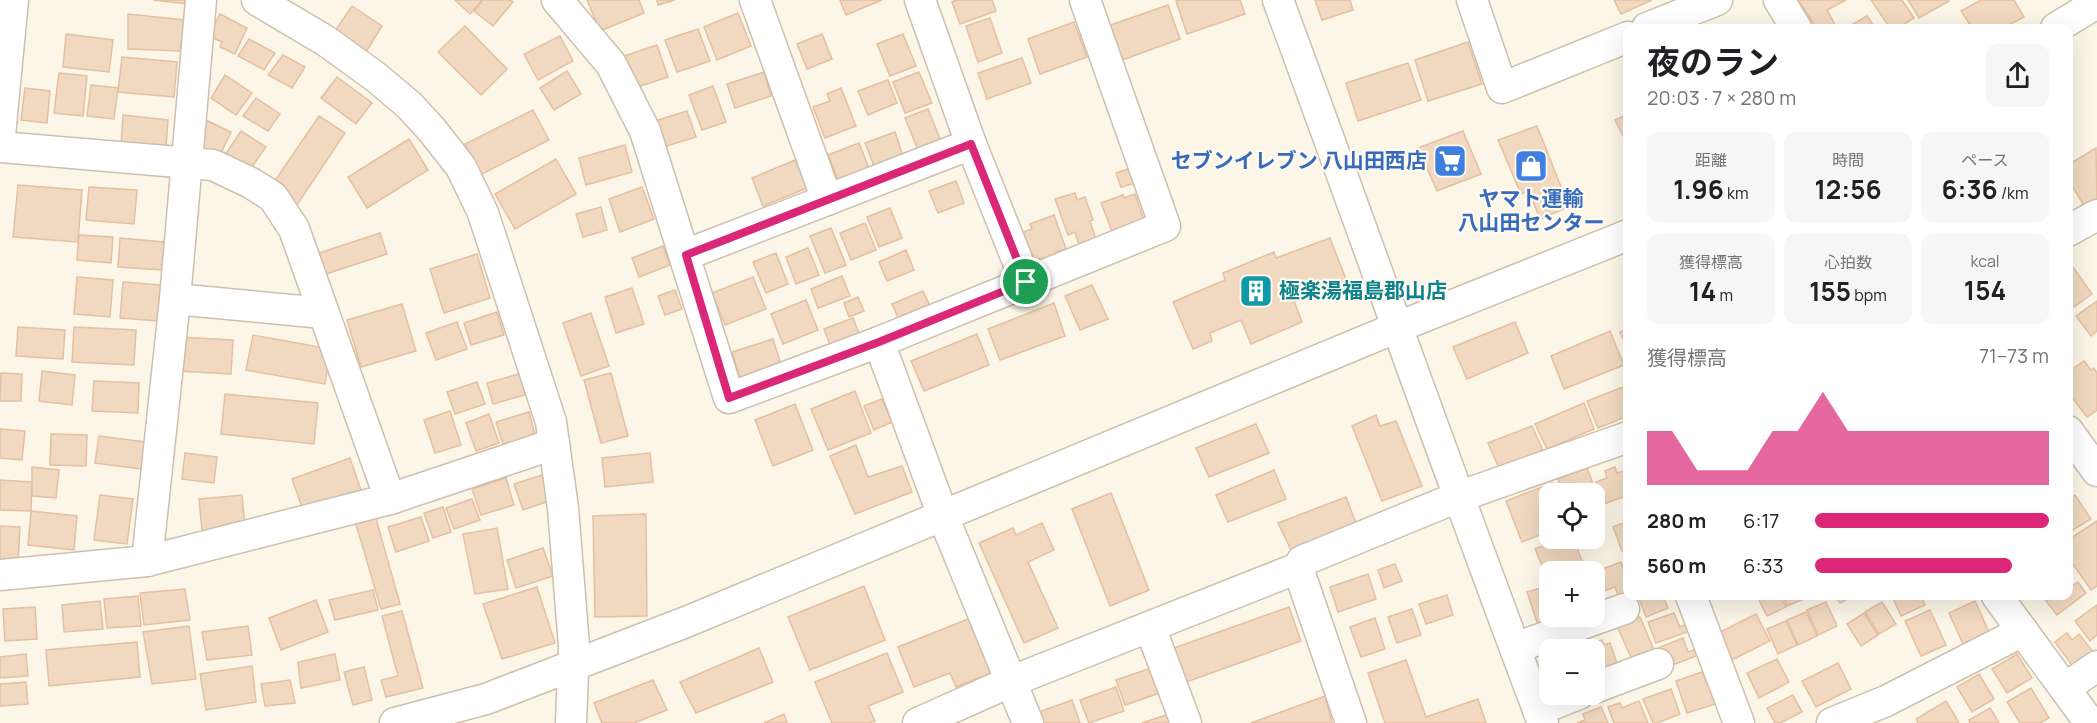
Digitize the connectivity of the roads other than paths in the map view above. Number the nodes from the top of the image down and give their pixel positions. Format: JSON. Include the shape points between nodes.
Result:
{"nodes":[{"id":1,"x":13,"y":0,"type":"edge"},
{"id":2,"x":201,"y":0,"type":"edge"},
{"id":3,"x":256,"y":0,"type":"edge"},
{"id":4,"x":557,"y":0,"type":"edge"},
{"id":5,"x":755,"y":0,"type":"edge"},
{"id":6,"x":920,"y":0,"type":"edge"},
{"id":7,"x":1085,"y":0,"type":"edge"},
{"id":8,"x":1278,"y":0,"type":"edge"},
{"id":9,"x":1472,"y":0,"type":"edge"},
{"id":10,"x":1717,"y":0,"type":"edge"},
{"id":11,"x":1779,"y":0,"type":"edge"},
{"id":12,"x":2097,"y":3,"type":"edge"},
{"id":13,"x":1657,"y":24,"type":"edge"},
{"id":14,"x":1794,"y":24,"type":"edge"},
{"id":15,"x":2063,"y":24,"type":"edge"},
{"id":16,"x":1623,"y":39,"type":"edge"},
{"id":17,"x":0,"y":135,"type":"edge"},
{"id":18,"x":971,"y":144,"type":"junction"},
{"id":19,"x":0,"y":147,"type":"edge"},
{"id":20,"x":186,"y":161,"type":"junction"},
{"id":21,"x":827,"y":200,"type":"junction"},
{"id":22,"x":2097,"y":215,"type":"edge"},
{"id":23,"x":2073,"y":228,"type":"edge"},
{"id":24,"x":1623,"y":237,"type":"edge"},
{"id":25,"x":686,"y":255,"type":"junction"},
{"id":26,"x":1026,"y":282,"type":"junction"},
{"id":27,"x":175,"y":299,"type":"junction"},
{"id":28,"x":323,"y":314,"type":"junction"},
{"id":29,"x":1398,"y":327,"type":"junction"},
{"id":30,"x":879,"y":342,"type":"junction"},
{"id":31,"x":2073,"y":438,"type":"edge"},
{"id":32,"x":1623,"y":439,"type":"edge"},
{"id":33,"x":554,"y":444,"type":"junction"},
{"id":34,"x":2097,"y":471,"type":"edge"},
{"id":35,"x":1458,"y":497,"type":"junction"},
{"id":36,"x":390,"y":499,"type":"junction"},
{"id":37,"x":943,"y":516,"type":"junction"},
{"id":38,"x":147,"y":561,"type":"junction"},
{"id":39,"x":1298,"y":568,"type":"junction"},
{"id":40,"x":0,"y":575,"type":"edge"},
{"id":41,"x":1692,"y":600,"type":"edge"},
{"id":42,"x":2000,"y":600,"type":"edge"},
{"id":43,"x":1624,"y":609,"type":"dead end"},
{"id":44,"x":1150,"y":627,"type":"junction"},
{"id":45,"x":2023,"y":631,"type":"junction"},
{"id":46,"x":1515,"y":648,"type":"junction"},
{"id":47,"x":574,"y":664,"type":"junction"},
{"id":48,"x":1658,"y":664,"type":"dead end"},
{"id":49,"x":2097,"y":666,"type":"edge"},
{"id":50,"x":1012,"y":681,"type":"junction"},
{"id":51,"x":1605,"y":684,"type":"edge"},
{"id":52,"x":2065,"y":688,"type":"junction"},
{"id":53,"x":1561,"y":705,"type":"edge"},
{"id":54,"x":1893,"y":712,"type":"edge"},
{"id":55,"x":1541,"y":717,"type":"edge"},
{"id":56,"x":395,"y":723,"type":"edge"},
{"id":57,"x":571,"y":723,"type":"edge"},
{"id":58,"x":918,"y":723,"type":"edge"},
{"id":59,"x":1028,"y":723,"type":"edge"},
{"id":60,"x":1186,"y":723,"type":"edge"},
{"id":61,"x":1351,"y":723,"type":"edge"},
{"id":62,"x":1738,"y":723,"type":"edge"},
{"id":63,"x":1832,"y":723,"type":"edge"},
{"id":64,"x":2090,"y":723,"type":"edge"}],
"edges":[{"from":1,"to":17,"type":"street"},
{"from":2,"to":20,"type":"street"},
{"from":3,"to":33,"type":"street","via":[[326,41],[377,78],[416,113],[461,167],[483,213],[541,388]]},
{"from":4,"to":25,"type":"street","via":[[611,64],[645,131]]},
{"from":5,"to":21,"type":"street"},
{"from":6,"to":18,"type":"street"},
{"from":7,"to":26,"type":"street","via":[[1165,226]]},
{"from":8,"to":29,"type":"street"},
{"from":9,"to":16,"type":"street","via":[[1502,88]]},
{"from":10,"to":13,"type":"street"},
{"from":11,"to":14,"type":"street"},
{"from":12,"to":15,"type":"street"},
{"from":18,"to":21,"type":"street"},
{"from":18,"to":26,"type":"street"},
{"from":19,"to":20,"type":"street"},
{"from":20,"to":27,"type":"street"},
{"from":20,"to":28,"type":"street","via":[[213,165],[273,197],[294,229]]},
{"from":21,"to":25,"type":"street"},
{"from":22,"to":23,"type":"street"},
{"from":24,"to":29,"type":"street"},
{"from":25,"to":30,"type":"street","via":[[729,398]]},
{"from":26,"to":30,"type":"street"},
{"from":27,"to":28,"type":"street"},
{"from":27,"to":38,"type":"street"},
{"from":28,"to":36,"type":"street"},
{"from":29,"to":35,"type":"street"},
{"from":29,"to":37,"type":"street"},
{"from":30,"to":37,"type":"street"},
{"from":31,"to":34,"type":"street"},
{"from":32,"to":35,"type":"street"},
{"from":33,"to":36,"type":"street"},
{"from":33,"to":47,"type":"street","via":[[563,508]]},
{"from":35,"to":39,"type":"street","via":[[1302,561]]},
{"from":35,"to":46,"type":"street"},
{"from":36,"to":38,"type":"street"},
{"from":37,"to":47,"type":"street"},
{"from":37,"to":50,"type":"street"},
{"from":38,"to":40,"type":"street"},
{"from":39,"to":44,"type":"street"},
{"from":39,"to":61,"type":"street"},
{"from":41,"to":62,"type":"street"},
{"from":42,"to":45,"type":"street"},
{"from":43,"to":46,"type":"street"},
{"from":44,"to":50,"type":"street"},
{"from":44,"to":60,"type":"street"},
{"from":45,"to":52,"type":"street"},
{"from":45,"to":54,"type":"street"},
{"from":46,"to":55,"type":"street"},
{"from":47,"to":56,"type":"street","via":[[486,699]]},
{"from":47,"to":57,"type":"street"},
{"from":48,"to":51,"type":"street"},
{"from":49,"to":52,"type":"street"},
{"from":50,"to":58,"type":"street"},
{"from":50,"to":59,"type":"street"},
{"from":52,"to":64,"type":"street"},
{"from":53,"to":55,"type":"street"},
{"from":54,"to":63,"type":"street"}]}
